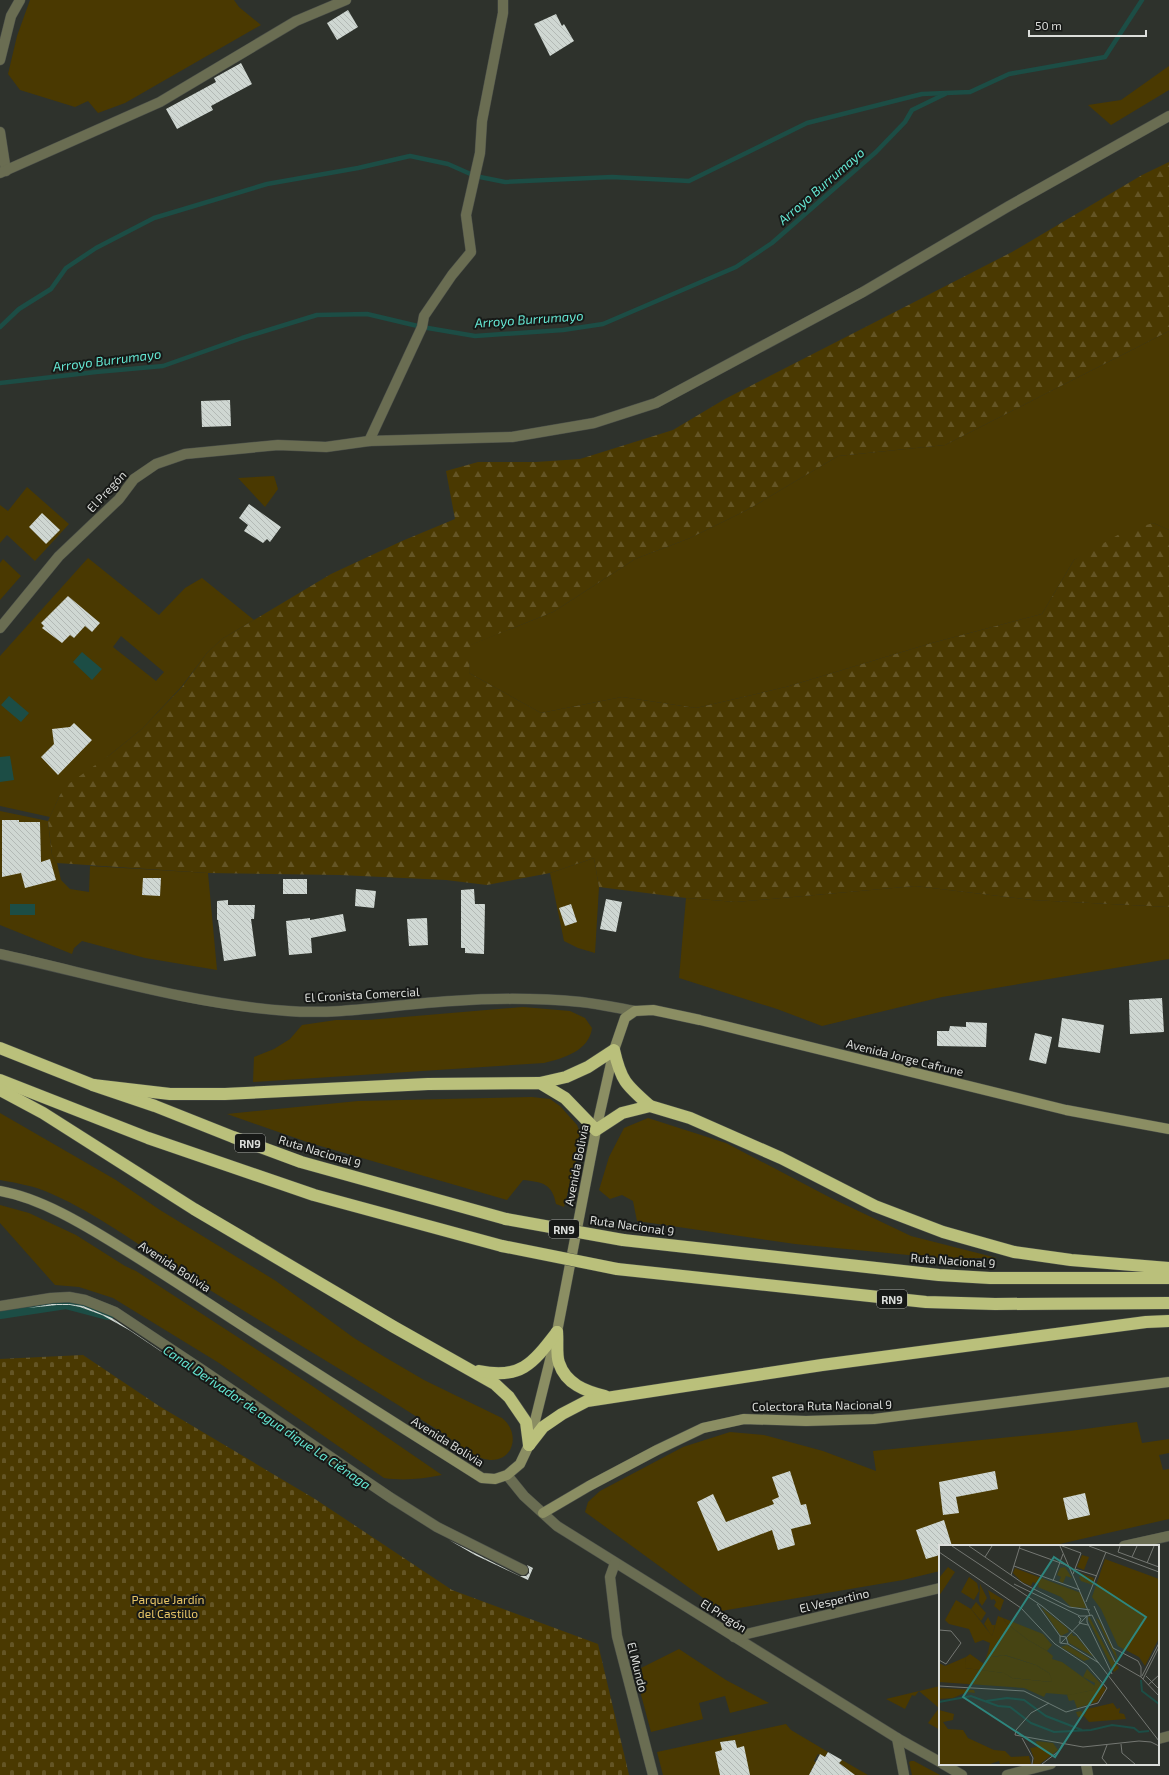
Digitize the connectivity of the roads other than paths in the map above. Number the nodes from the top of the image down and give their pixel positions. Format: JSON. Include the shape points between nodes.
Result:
{"nodes":[{"id":1,"x":20,"y":0,"type":"edge"},
{"id":2,"x":346,"y":0,"type":"edge"},
{"id":3,"x":503,"y":0,"type":"edge"},
{"id":4,"x":0,"y":60,"type":"edge"},
{"id":5,"x":1169,"y":116,"type":"edge"},
{"id":6,"x":0,"y":132,"type":"edge"},
{"id":7,"x":3,"y":172,"type":"edge"},
{"id":8,"x":368,"y":441,"type":"junction"},
{"id":9,"x":0,"y":628,"type":"edge"},
{"id":10,"x":0,"y":954,"type":"edge"},
{"id":11,"x":635,"y":1011,"type":"junction"},
{"id":12,"x":0,"y":1048,"type":"edge"},
{"id":13,"x":614,"y":1050,"type":"junction"},
{"id":14,"x":0,"y":1080,"type":"edge"},
{"id":15,"x":540,"y":1083,"type":"junction"},
{"id":16,"x":93,"y":1085,"type":"junction"},
{"id":17,"x":0,"y":1090,"type":"edge"},
{"id":18,"x":650,"y":1106,"type":"junction"},
{"id":19,"x":1169,"y":1129,"type":"edge"},
{"id":20,"x":596,"y":1130,"type":"junction"},
{"id":21,"x":0,"y":1191,"type":"edge"},
{"id":22,"x":1169,"y":1268,"type":"edge"},
{"id":23,"x":1169,"y":1278,"type":"edge"},
{"id":24,"x":1169,"y":1303,"type":"edge"},
{"id":25,"x":0,"y":1306,"type":"edge"},
{"id":26,"x":1169,"y":1322,"type":"edge"},
{"id":27,"x":557,"y":1332,"type":"junction"},
{"id":28,"x":466,"y":1368,"type":"junction"},
{"id":29,"x":1169,"y":1382,"type":"edge"},
{"id":30,"x":611,"y":1397,"type":"junction"},
{"id":31,"x":529,"y":1445,"type":"junction"},
{"id":32,"x":507,"y":1475,"type":"junction"},
{"id":33,"x":543,"y":1513,"type":"junction"},
{"id":34,"x":1169,"y":1536,"type":"edge"},
{"id":35,"x":1128,"y":1545,"type":"edge"},
{"id":36,"x":615,"y":1563,"type":"junction"},
{"id":37,"x":523,"y":1570,"type":"dead end"},
{"id":38,"x":939,"y":1588,"type":"edge"},
{"id":39,"x":734,"y":1637,"type":"junction"},
{"id":40,"x":1169,"y":1736,"type":"edge"},
{"id":41,"x":897,"y":1738,"type":"junction"},
{"id":42,"x":1159,"y":1739,"type":"edge"},
{"id":43,"x":939,"y":1761,"type":"edge"},
{"id":44,"x":945,"y":1765,"type":"edge"},
{"id":45,"x":1047,"y":1765,"type":"edge"},
{"id":46,"x":1086,"y":1765,"type":"edge"},
{"id":47,"x":653,"y":1775,"type":"edge"},
{"id":48,"x":904,"y":1775,"type":"edge"},
{"id":49,"x":962,"y":1775,"type":"edge"},
{"id":50,"x":1007,"y":1775,"type":"edge"},
{"id":51,"x":1088,"y":1775,"type":"edge"}],
"edges":[{"from":1,"to":4,"type":"street","via":[[11,16]]},
{"from":2,"to":7,"type":"street","via":[[296,21],[160,102]]},
{"from":3,"to":8,"type":"street","via":[[503,13],[482,121],[480,153],[466,215],[471,252],[424,316],[422,327]]},
{"from":5,"to":8,"type":"street","name":"El Pregón","via":[[863,292],[656,403],[594,423],[512,437]]},
{"from":6,"to":7,"type":"street"},
{"from":8,"to":9,"type":"street","name":"El Pregón","via":[[326,447],[278,445],[185,454],[156,464],[134,478],[119,499],[59,556]]},
{"from":10,"to":11,"type":"street","name":"El Cronista Comercial","via":[[167,992],[243,1006],[288,1011],[387,1008],[450,1001],[514,998],[582,1002]]},
{"from":11,"to":13,"type":"street","name":"Avenida Bolivia","via":[[625,1018]]},
{"from":11,"to":19,"type":"street","name":"Avenida Jorge Cafrune","via":[[653,1010],[700,1020],[1066,1110]]},
{"from":12,"to":16,"type":"highway","name":"Ruta Nacional 9","number":"RN9"},
{"from":13,"to":15,"type":"highway","via":[[566,1077]]},
{"from":13,"to":18,"type":"highway","via":[[618,1072],[628,1088]]},
{"from":13,"to":20,"type":"street","name":"Avenida Bolivia"},
{"from":14,"to":24,"type":"highway","number":"RN9","bridge":true,"via":[[148,1138],[307,1193],[502,1246],[617,1269],[926,1302]]},
{"from":15,"to":16,"type":"highway","via":[[428,1084],[225,1094],[170,1094]]},
{"from":15,"to":20,"type":"highway","via":[[565,1098]]},
{"from":16,"to":23,"type":"highway","name":"Ruta Nacional 9","number":"RN9","bridge":true,"via":[[301,1162],[506,1219],[623,1240],[939,1275],[990,1278]]},
{"from":17,"to":28,"type":"highway","via":[[43,1113],[201,1212]]},
{"from":18,"to":20,"type":"highway","via":[[622,1113]]},
{"from":18,"to":22,"type":"highway","via":[[690,1118],[781,1158],[875,1206],[943,1232],[1014,1252],[1071,1260]]},
{"from":20,"to":27,"type":"street","name":"Avenida Bolivia"},
{"from":21,"to":32,"type":"street","name":"Avenida Bolivia","via":[[50,1208],[83,1224],[482,1478],[495,1479]]},
{"from":25,"to":37,"type":"street","via":[[69,1297],[85,1300],[115,1312],[436,1527]]},
{"from":26,"to":30,"type":"highway","via":[[1146,1322],[822,1365]]},
{"from":27,"to":28,"type":"highway","via":[[538,1357],[525,1367],[509,1373],[492,1374]]},
{"from":27,"to":30,"type":"highway","via":[[559,1363],[568,1379],[580,1389]]},
{"from":27,"to":31,"type":"street","name":"Avenida Bolivia"},
{"from":28,"to":31,"type":"highway","via":[[495,1384],[510,1397],[526,1422]]},
{"from":29,"to":33,"type":"street","name":"Colectora Ruta Nacional 9","via":[[874,1419],[744,1419],[703,1428],[589,1486]]},
{"from":30,"to":31,"type":"highway","via":[[586,1401],[562,1414],[543,1427]]},
{"from":31,"to":32,"type":"street","name":"Avenida Bolivia","via":[[520,1464]]},
{"from":32,"to":33,"type":"street","name":"El Pregón","via":[[524,1496]]},
{"from":33,"to":36,"type":"street","name":"El Pregón","via":[[557,1526]]},
{"from":34,"to":35,"type":"street"},
{"from":36,"to":39,"type":"street","name":"El Pregón"},
{"from":36,"to":47,"type":"street","name":"El Mundo","via":[[610,1577],[617,1636]]},
{"from":38,"to":39,"type":"street","name":"El Vespertino"},
{"from":39,"to":41,"type":"street","name":"El Pregón"},
{"from":40,"to":42,"type":"street"},
{"from":41,"to":43,"type":"street","name":"El Pregón"},
{"from":41,"to":48,"type":"street"},
{"from":44,"to":49,"type":"street"},
{"from":45,"to":50,"type":"street"},
{"from":46,"to":51,"type":"street"}]}
